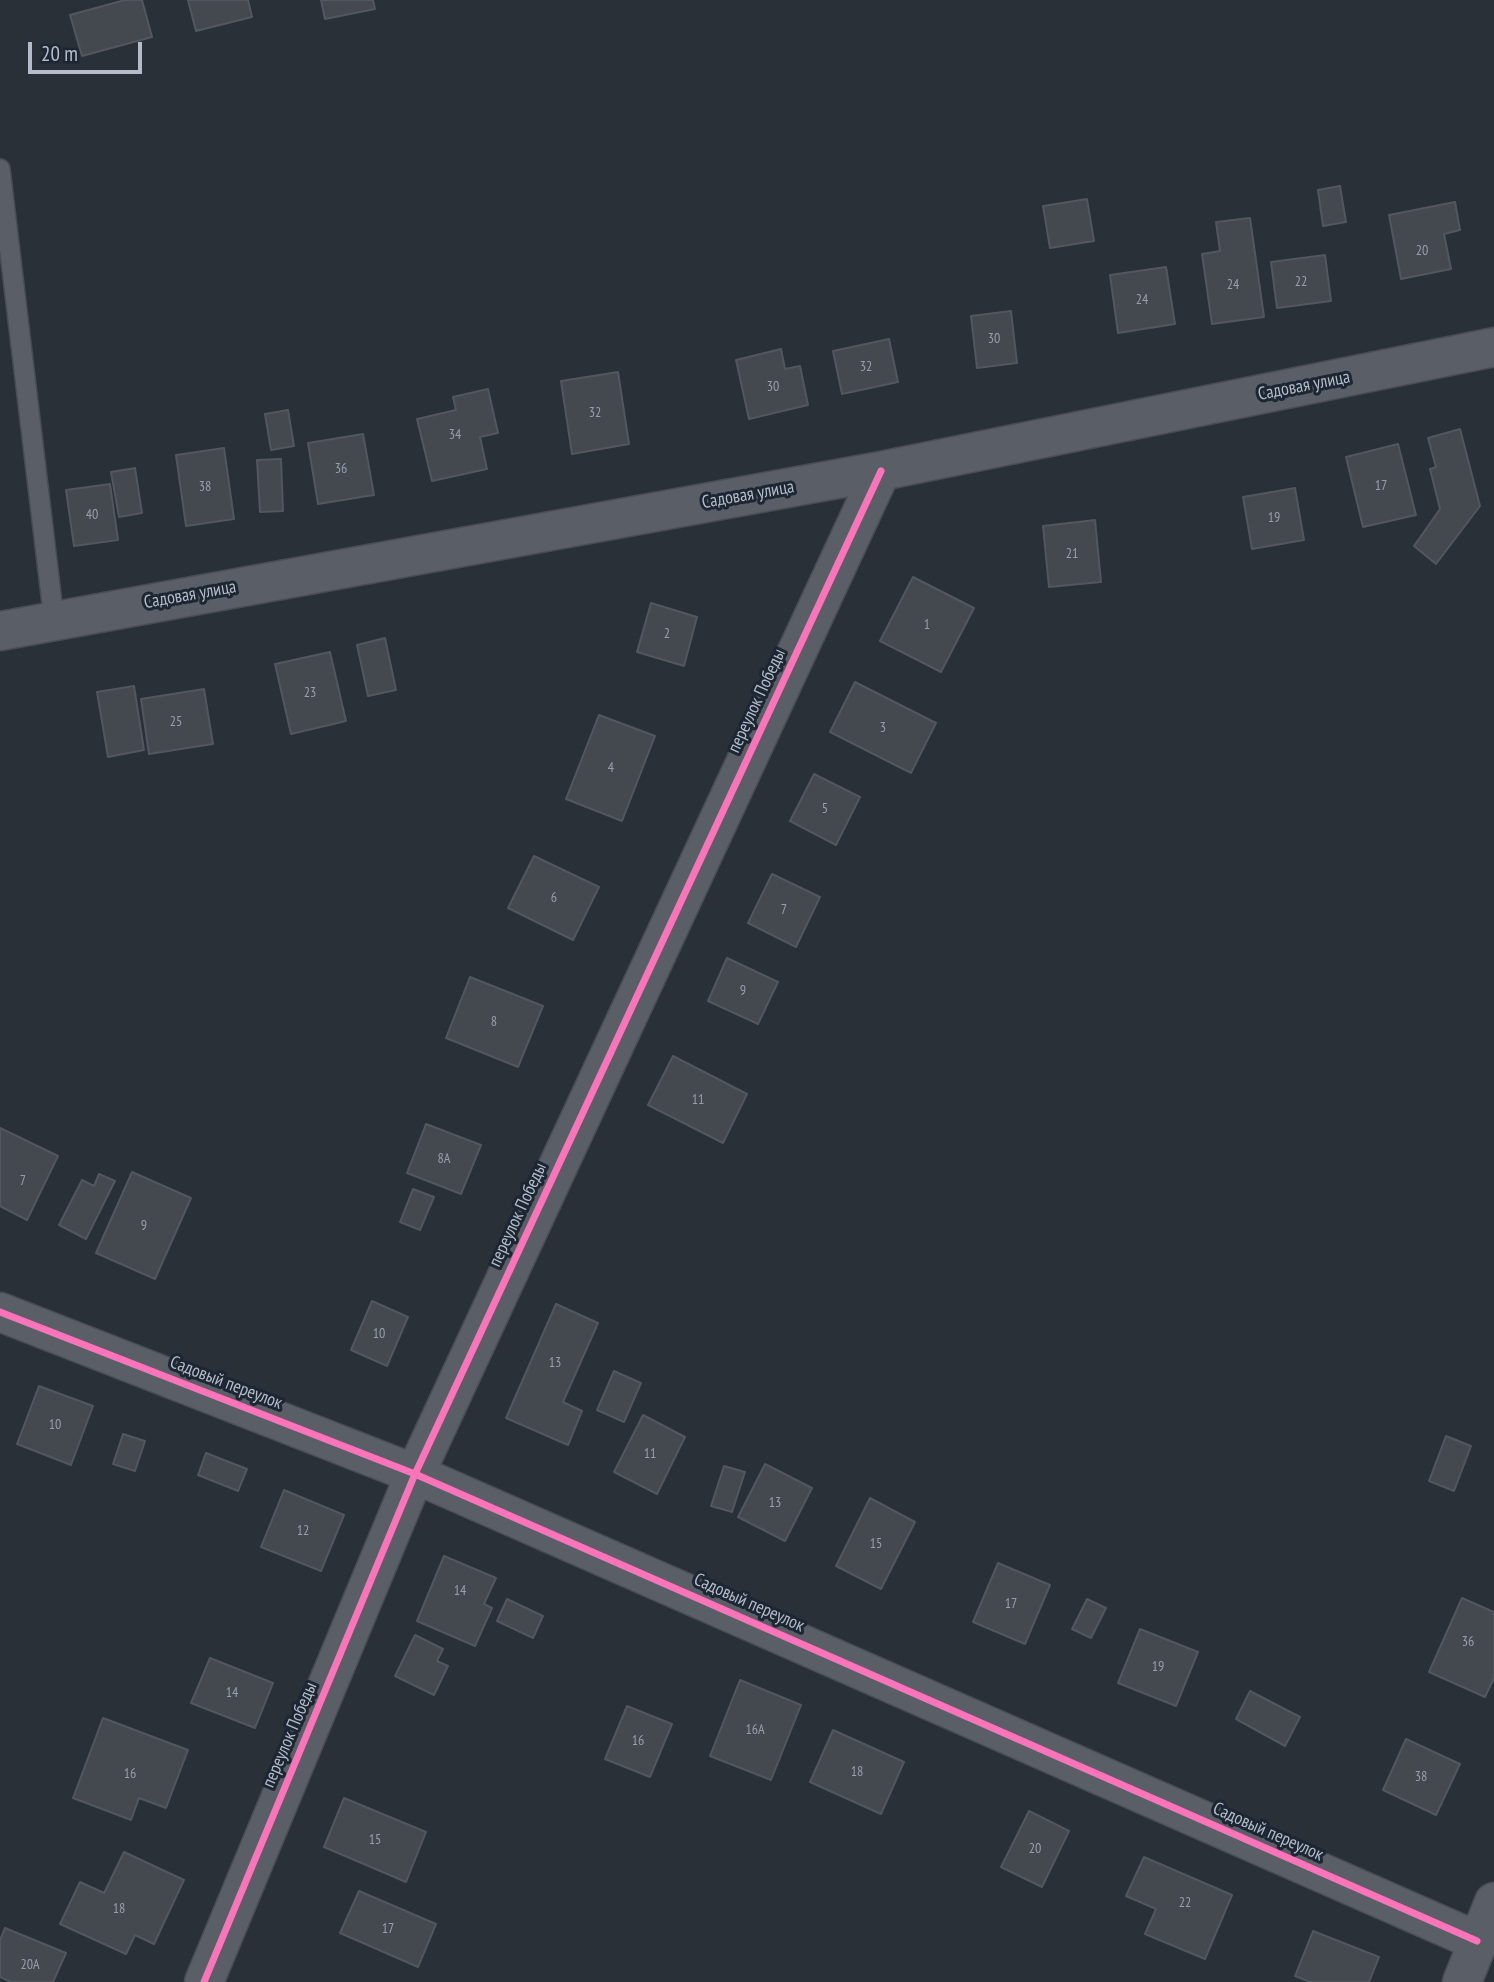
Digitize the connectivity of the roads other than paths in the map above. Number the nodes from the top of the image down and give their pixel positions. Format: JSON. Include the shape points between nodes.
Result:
{"nodes":[{"id":1,"x":0,"y":169,"type":"edge"},
{"id":2,"x":1494,"y":347,"type":"edge"},
{"id":3,"x":881,"y":471,"type":"junction"},
{"id":4,"x":54,"y":620,"type":"junction"},
{"id":5,"x":0,"y":631,"type":"edge"},
{"id":6,"x":0,"y":1312,"type":"edge"},
{"id":7,"x":415,"y":1474,"type":"junction"},
{"id":8,"x":1494,"y":1902,"type":"edge"},
{"id":9,"x":1477,"y":1941,"type":"junction"},
{"id":10,"x":204,"y":1982,"type":"edge"},
{"id":11,"x":1462,"y":1982,"type":"edge"}],
"edges":[{"from":1,"to":4,"type":"lane"},
{"from":2,"to":3,"type":"street","name":"Садовая улица"},
{"from":3,"to":4,"type":"street","name":"Садовая улица"},
{"from":3,"to":7,"type":"street","name":"переулок Победы"},
{"from":4,"to":5,"type":"street","name":"Садовая улица"},
{"from":6,"to":7,"type":"street","name":"Садовый переулок"},
{"from":7,"to":9,"type":"street","name":"Садовый переулок"},
{"from":7,"to":10,"type":"street","name":"переулок Победы"},
{"from":8,"to":9,"type":"street"},
{"from":9,"to":11,"type":"street"}]}
